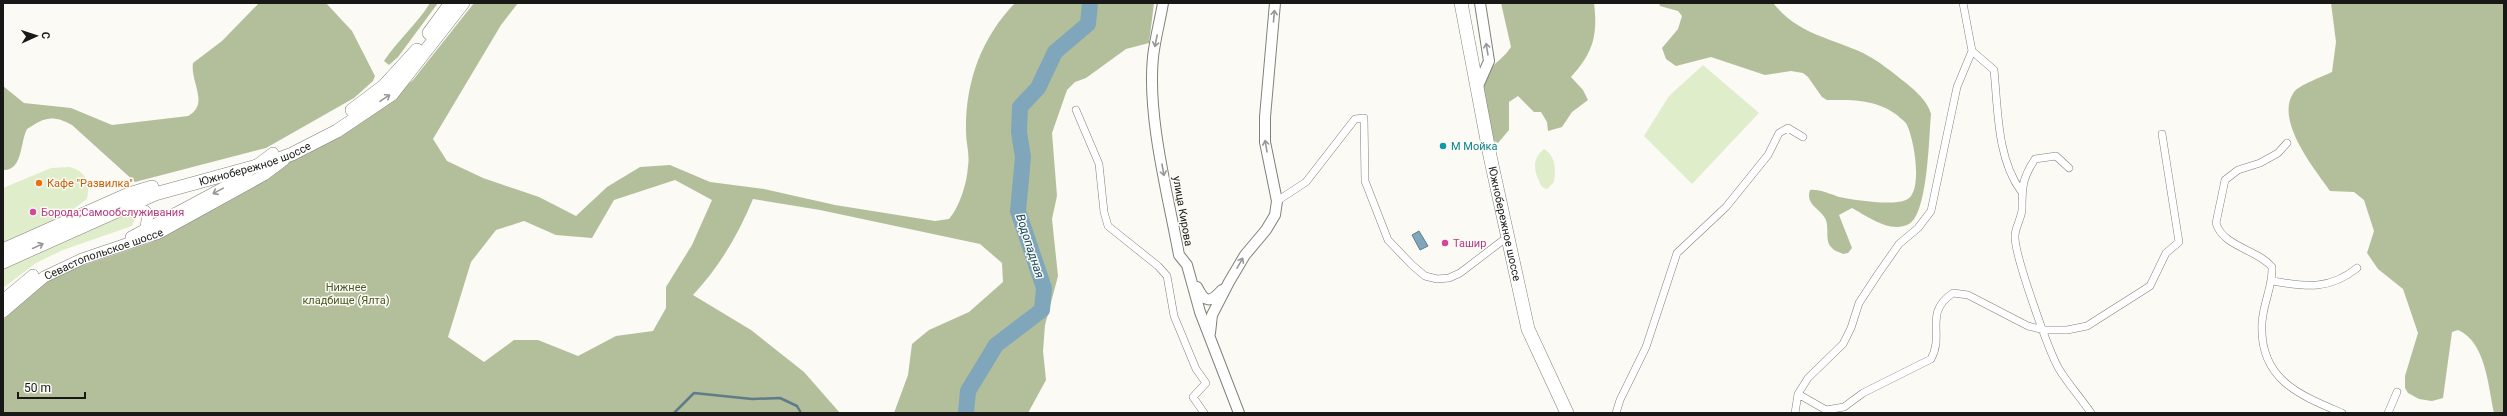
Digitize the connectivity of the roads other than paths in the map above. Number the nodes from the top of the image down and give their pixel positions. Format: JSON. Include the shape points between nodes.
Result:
{"nodes":[{"id":1,"x":451,"y":3,"type":"edge"},
{"id":2,"x":463,"y":3,"type":"edge"},
{"id":3,"x":1163,"y":3,"type":"edge"},
{"id":4,"x":1275,"y":3,"type":"edge"},
{"id":5,"x":1455,"y":3,"type":"edge"},
{"id":6,"x":1461,"y":3,"type":"edge"},
{"id":7,"x":1480,"y":3,"type":"edge"},
{"id":8,"x":1963,"y":3,"type":"edge"},
{"id":9,"x":1972,"y":51,"type":"junction"},
{"id":10,"x":1478,"y":86,"type":"junction"},
{"id":11,"x":1076,"y":110,"type":"dead end"},
{"id":12,"x":2162,"y":134,"type":"dead end"},
{"id":13,"x":1803,"y":137,"type":"dead end"},
{"id":14,"x":2287,"y":143,"type":"dead end"},
{"id":15,"x":273,"y":153,"type":"junction"},
{"id":16,"x":292,"y":154,"type":"junction"},
{"id":17,"x":2069,"y":168,"type":"dead end"},
{"id":18,"x":2021,"y":191,"type":"junction"},
{"id":19,"x":1277,"y":201,"type":"junction"},
{"id":20,"x":114,"y":208,"type":"junction"},
{"id":21,"x":140,"y":235,"type":"junction"},
{"id":22,"x":1502,"y":241,"type":"junction"},
{"id":23,"x":3,"y":250,"type":"edge"},
{"id":24,"x":3,"y":262,"type":"edge"},
{"id":25,"x":1187,"y":265,"type":"junction"},
{"id":26,"x":2357,"y":268,"type":"dead end"},
{"id":27,"x":2273,"y":280,"type":"junction"},
{"id":28,"x":1229,"y":282,"type":"junction"},
{"id":29,"x":3,"y":300,"type":"edge"},
{"id":30,"x":3,"y":312,"type":"edge"},
{"id":31,"x":2044,"y":330,"type":"junction"},
{"id":32,"x":1210,"y":337,"type":"junction"},
{"id":33,"x":2397,"y":392,"type":"dead end"},
{"id":34,"x":1798,"y":394,"type":"junction"},
{"id":35,"x":1204,"y":413,"type":"edge"},
{"id":36,"x":1239,"y":413,"type":"edge"},
{"id":37,"x":1559,"y":413,"type":"edge"},
{"id":38,"x":1568,"y":413,"type":"edge"},
{"id":39,"x":1616,"y":413,"type":"edge"},
{"id":40,"x":1795,"y":413,"type":"edge"},
{"id":41,"x":2091,"y":413,"type":"edge"},
{"id":42,"x":2342,"y":413,"type":"edge"},
{"id":43,"x":2388,"y":413,"type":"edge"}],
"edges":[{"from":1,"to":15,"type":"highway","name":"Южнобережное шоссе","via":[[415,52],[368,99],[335,123]]},
{"from":16,"to":2,"type":"highway","name":"Южнобережное шоссе","one_way":true,"via":[[337,131],[392,94]]},
{"from":3,"to":25,"type":"main road","name":"улица Кирова","one_way":true,"via":[[1153,58],[1154,104],[1158,142],[1179,255]]},
{"from":19,"to":4,"type":"main road","one_way":true,"via":[[1265,142]]},
{"from":5,"to":22,"type":"highway","name":"Южнобережное шоссе"},
{"from":6,"to":10,"type":"highway","name":"Южнобережное шоссе"},
{"from":10,"to":7,"type":"main road","one_way":true,"via":[[1489,61]]},
{"from":8,"to":9,"type":"street"},
{"from":9,"to":18,"type":"street","via":[[1994,70],[2004,151],[2011,178]]},
{"from":9,"to":34,"type":"street","via":[[1957,87],[1931,210],[1918,228],[1899,244],[1859,303],[1843,344],[1808,378]]},
{"from":10,"to":38,"type":"highway","name":"Южнобережное шоссе","via":[[1490,156],[1528,329]]},
{"from":11,"to":35,"type":"street","via":[[1100,164],[1104,212],[1108,226],[1167,276],[1174,316],[1196,369],[1206,383],[1193,397]]},
{"from":12,"to":31,"type":"street","via":[[2179,242],[2166,253],[2150,286],[2087,326],[2067,330]]},
{"from":13,"to":39,"type":"street","via":[[1788,128],[1779,133],[1768,155],[1726,207],[1677,253],[1646,347]]},
{"from":14,"to":27,"type":"street","via":[[2278,153],[2260,163],[2238,170],[2225,180],[2216,223],[2218,230],[2230,241],[2266,260],[2272,267]]},
{"from":15,"to":20,"type":"highway","name":"Южнобережное шоссе","via":[[238,165],[149,188]]},
{"from":15,"to":21,"type":"main road","name":"Севастопольское шоссе","one_way":true,"via":[[234,182]]},
{"from":16,"to":20,"type":"highway","name":"Южнобережное шоссе"},
{"from":16,"to":21,"type":"main road","name":"Севастопольское шоссе","via":[[250,182],[164,230]]},
{"from":17,"to":18,"type":"street","via":[[2056,156],[2035,159],[2026,173]]},
{"from":18,"to":31,"type":"street","via":[[2022,212],[2015,236],[2016,246]]},
{"from":19,"to":22,"type":"street","via":[[1306,182],[1355,119],[1364,118],[1365,181],[1388,240],[1412,265],[1425,276],[1449,278],[1460,273]]},
{"from":28,"to":19,"type":"main road","one_way":true,"via":[[1245,255],[1275,215]]},
{"from":20,"to":21,"type":"main road","via":[[140,212],[144,220]]},
{"from":20,"to":23,"type":"highway","name":"Южнобережное шоссе"},
{"from":24,"to":20,"type":"highway","name":"Южнобережное шоссе","one_way":true},
{"from":21,"to":29,"type":"main road","name":"Севастопольское шоссе","via":[[53,264],[26,280]]},
{"from":21,"to":30,"type":"main road","name":"Севастопольское шоссе","via":[[44,277]]},
{"from":22,"to":37,"type":"highway","name":"Южнобережное шоссе","via":[[1522,333]]},
{"from":25,"to":28,"type":"main road","via":[[1202,297],[1208,300],[1214,298]]},
{"from":25,"to":32,"type":"main road","name":"улица Кирова"},
{"from":26,"to":27,"type":"street","via":[[2343,279],[2331,284],[2298,285]]},
{"from":27,"to":42,"type":"street","via":[[2266,297],[2262,324],[2265,351],[2281,381],[2302,396]]},
{"from":28,"to":32,"type":"main road","via":[[1212,315]]},
{"from":31,"to":34,"type":"street","via":[[2028,326],[1968,295],[1952,293],[1942,300],[1936,312],[1936,350],[1930,359],[1863,393],[1844,407],[1826,410]]},
{"from":31,"to":41,"type":"street","via":[[2059,368]]},
{"from":32,"to":36,"type":"main road","name":"улица Кирова"},
{"from":33,"to":43,"type":"street"},
{"from":34,"to":40,"type":"street"}]}
